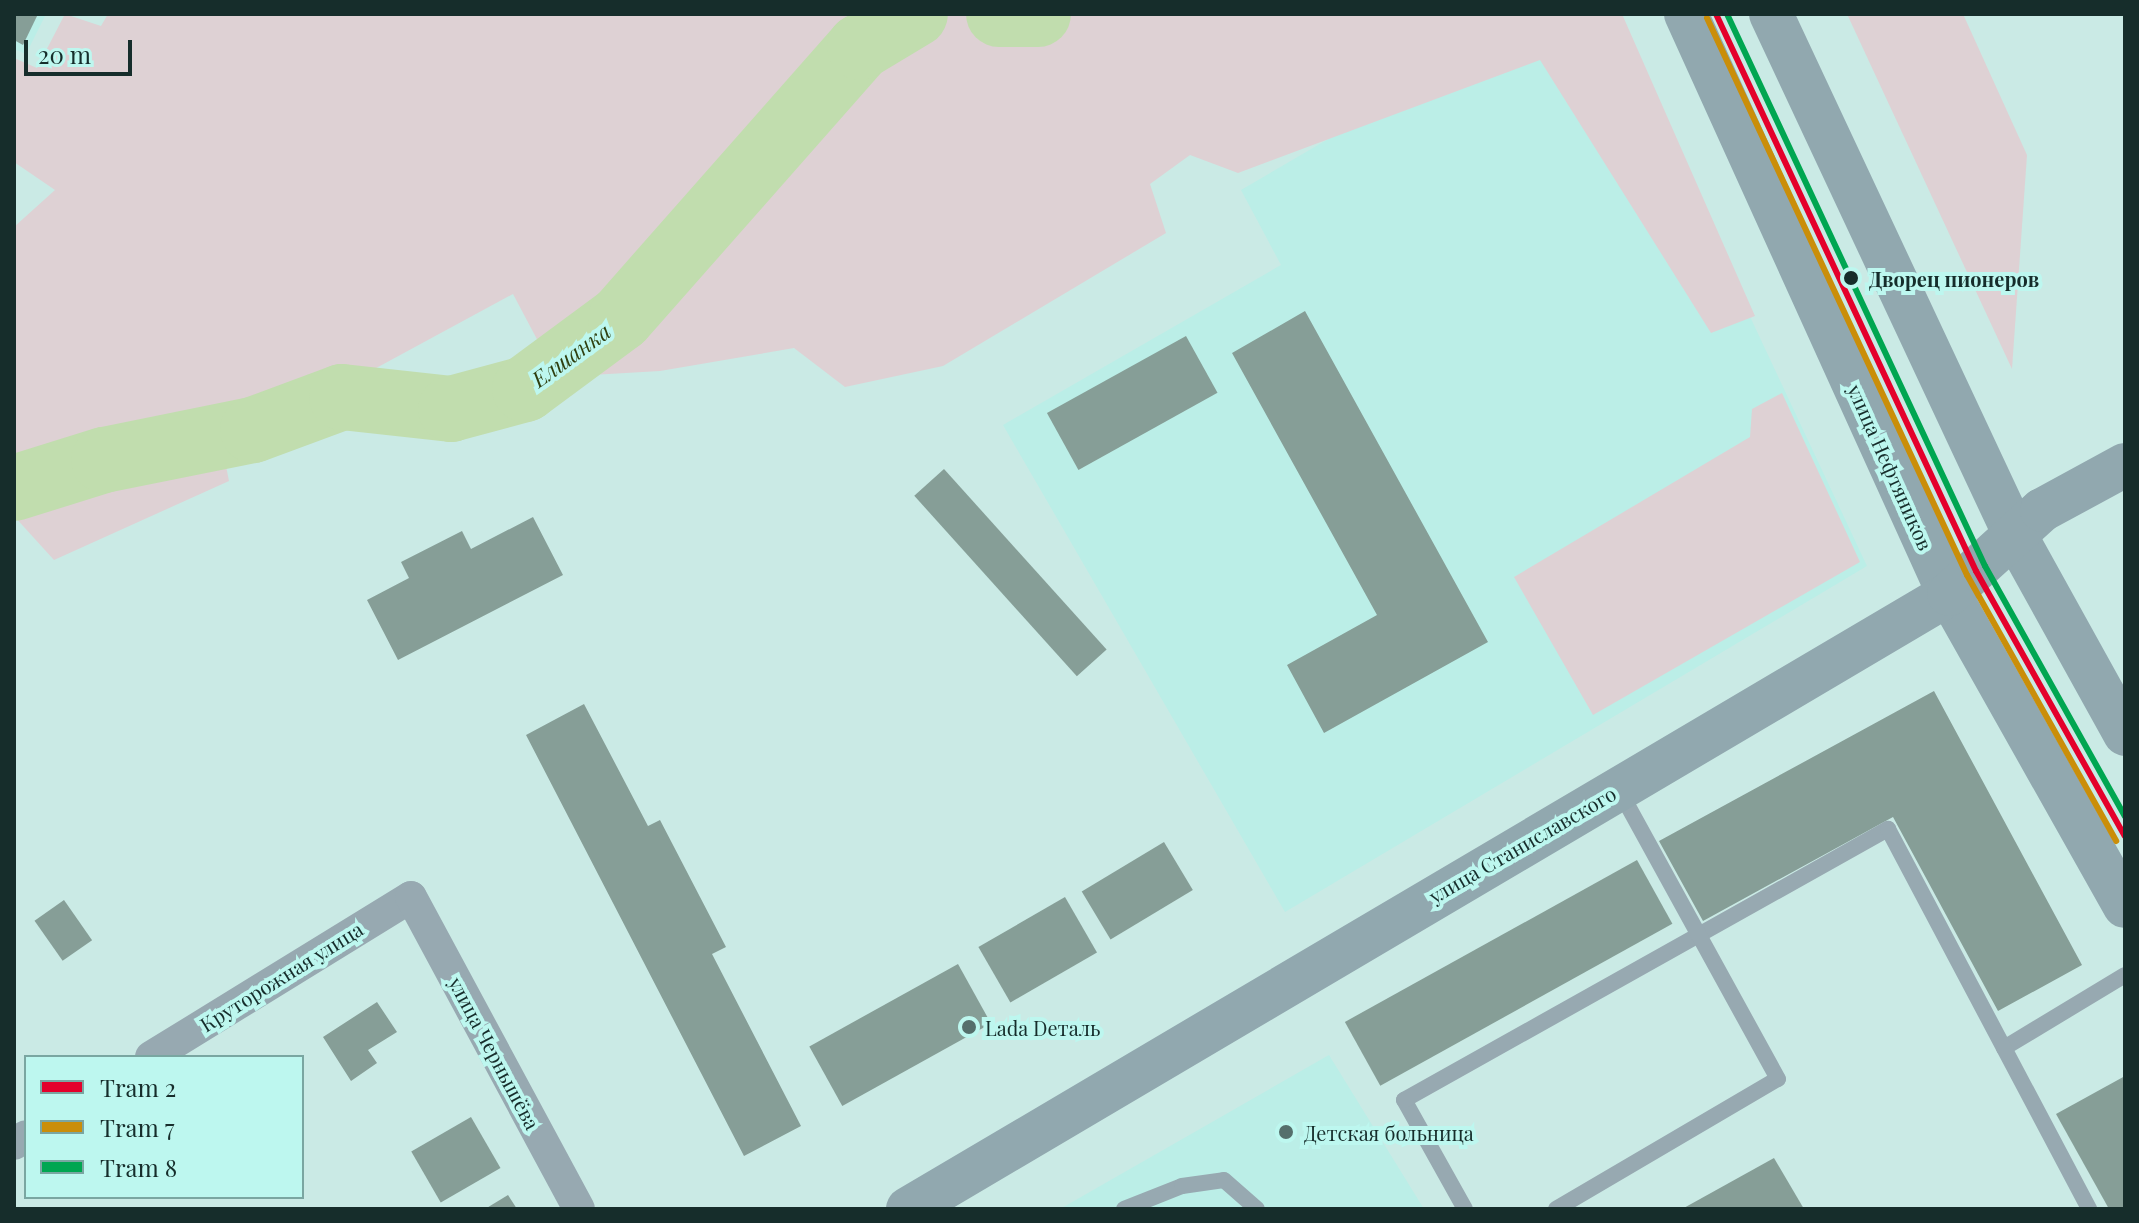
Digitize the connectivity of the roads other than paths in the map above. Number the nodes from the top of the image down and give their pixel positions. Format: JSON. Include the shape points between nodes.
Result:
{"nodes":[{"id":1,"x":1686,"y":14,"type":"edge"},
{"id":2,"x":1771,"y":14,"type":"edge"},
{"id":3,"x":2125,"y":465,"type":"edge"},
{"id":4,"x":2016,"y":537,"type":"junction"},
{"id":5,"x":1949,"y":594,"type":"junction"},
{"id":6,"x":2125,"y":734,"type":"edge"},
{"id":7,"x":1618,"y":788,"type":"junction"},
{"id":8,"x":411,"y":897,"type":"joint"},
{"id":9,"x":2125,"y":906,"type":"edge"},
{"id":10,"x":1701,"y":934,"type":"junction"},
{"id":11,"x":2125,"y":975,"type":"edge"},
{"id":12,"x":2004,"y":1048,"type":"junction"},
{"id":13,"x":154,"y":1055,"type":"edge"},
{"id":14,"x":579,"y":1209,"type":"edge"},
{"id":15,"x":908,"y":1209,"type":"edge"},
{"id":16,"x":1124,"y":1209,"type":"edge"},
{"id":17,"x":1257,"y":1209,"type":"edge"},
{"id":18,"x":1465,"y":1209,"type":"edge"},
{"id":19,"x":1556,"y":1209,"type":"edge"},
{"id":20,"x":2089,"y":1209,"type":"edge"}],
"edges":[{"from":1,"to":5,"type":"main road","name":"улица Нефтяников"},
{"from":2,"to":4,"type":"main road"},
{"from":3,"to":4,"type":"main road","name":"улица Станиславского","via":[[2042,510]]},
{"from":4,"to":5,"type":"main road","name":"улица Станиславского"},
{"from":4,"to":6,"type":"main road"},
{"from":5,"to":7,"type":"main road","name":"улица Станиславского"},
{"from":5,"to":9,"type":"main road","name":"улица Нефтяников"},
{"from":7,"to":10,"type":"lane"},
{"from":7,"to":15,"type":"main road","name":"улица Станиславского"},
{"from":8,"to":13,"type":"street","name":"Круторожная улица"},
{"from":8,"to":14,"type":"street","name":"улица Чернышёва"},
{"from":10,"to":12,"type":"lane","via":[[1888,829]]},
{"from":10,"to":18,"type":"lane","via":[[1404,1100]]},
{"from":10,"to":19,"type":"lane","via":[[1778,1079]]},
{"from":11,"to":12,"type":"lane"},
{"from":12,"to":20,"type":"lane"},
{"from":16,"to":17,"type":"lane","via":[[1182,1186],[1224,1180]]}]}
